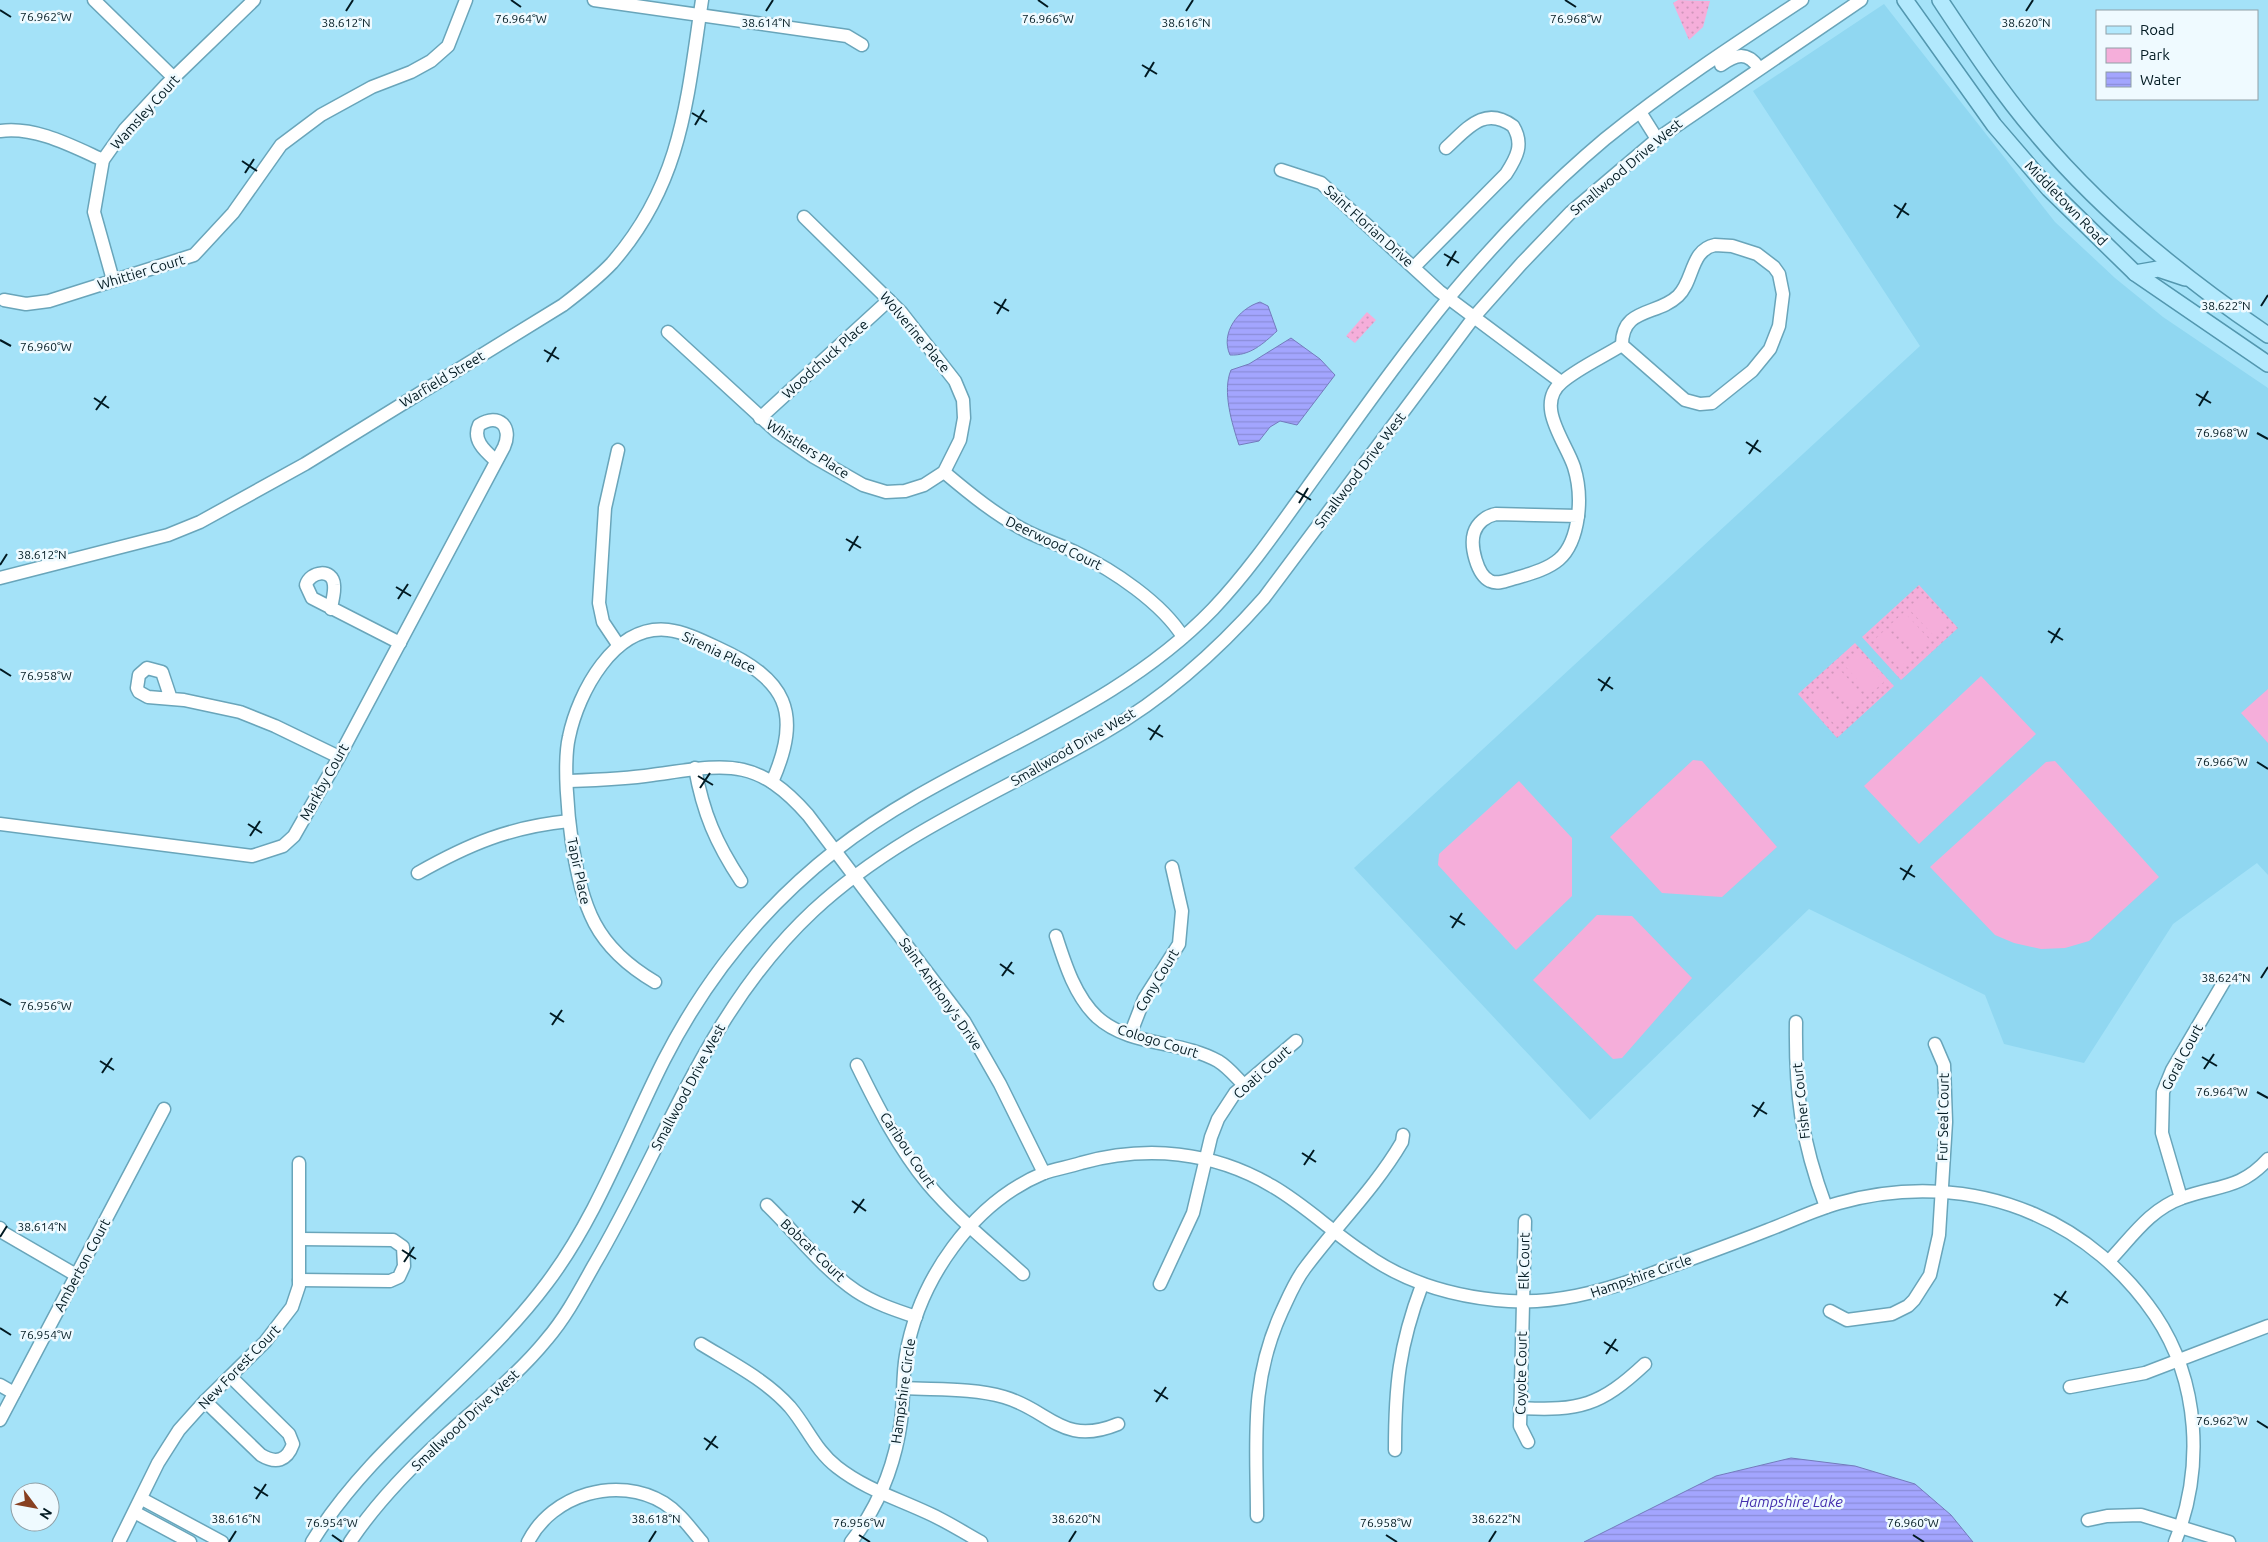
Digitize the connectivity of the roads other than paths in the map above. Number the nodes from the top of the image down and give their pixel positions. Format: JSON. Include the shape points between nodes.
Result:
{"nodes":[{"id":1,"x":94,"y":0,"type":"edge"},
{"id":2,"x":254,"y":0,"type":"edge"},
{"id":3,"x":466,"y":0,"type":"edge"},
{"id":4,"x":594,"y":0,"type":"edge"},
{"id":5,"x":702,"y":0,"type":"edge"},
{"id":6,"x":1802,"y":0,"type":"edge"},
{"id":7,"x":1861,"y":0,"type":"edge"},
{"id":8,"x":1905,"y":0,"type":"edge"},
{"id":9,"x":1940,"y":0,"type":"edge"},
{"id":10,"x":700,"y":16,"type":"junction"},
{"id":11,"x":862,"y":45,"type":"dead end"},
{"id":12,"x":1759,"y":68,"type":"junction"},
{"id":13,"x":174,"y":78,"type":"junction"},
{"id":14,"x":1640,"y":112,"type":"junction"},
{"id":15,"x":0,"y":131,"type":"edge"},
{"id":16,"x":1657,"y":138,"type":"junction"},
{"id":17,"x":1446,"y":148,"type":"dead end"},
{"id":18,"x":103,"y":160,"type":"junction"},
{"id":19,"x":1281,"y":170,"type":"dead end"},
{"id":20,"x":804,"y":217,"type":"dead end"},
{"id":21,"x":1414,"y":267,"type":"junction"},
{"id":22,"x":2135,"y":273,"type":"junction"},
{"id":23,"x":113,"y":280,"type":"junction"},
{"id":24,"x":2192,"y":280,"type":"junction"},
{"id":25,"x":1448,"y":298,"type":"junction"},
{"id":26,"x":4,"y":300,"type":"dead end"},
{"id":27,"x":889,"y":300,"type":"junction"},
{"id":28,"x":1474,"y":318,"type":"junction"},
{"id":29,"x":668,"y":332,"type":"dead end"},
{"id":30,"x":2268,"y":335,"type":"edge"},
{"id":31,"x":1622,"y":345,"type":"junction"},
{"id":32,"x":2268,"y":364,"type":"edge"},
{"id":33,"x":1561,"y":382,"type":"junction"},
{"id":34,"x":760,"y":418,"type":"junction"},
{"id":35,"x":618,"y":450,"type":"dead end"},
{"id":36,"x":495,"y":460,"type":"dead end"},
{"id":37,"x":944,"y":472,"type":"junction"},
{"id":38,"x":1578,"y":516,"type":"junction"},
{"id":39,"x":0,"y":578,"type":"edge"},
{"id":40,"x":331,"y":609,"type":"dead end"},
{"id":41,"x":1183,"y":637,"type":"junction"},
{"id":42,"x":400,"y":643,"type":"junction"},
{"id":43,"x":619,"y":646,"type":"junction"},
{"id":44,"x":171,"y":699,"type":"dead end"},
{"id":45,"x":339,"y":757,"type":"junction"},
{"id":46,"x":695,"y":768,"type":"junction"},
{"id":47,"x":568,"y":781,"type":"junction"},
{"id":48,"x":772,"y":782,"type":"junction"},
{"id":49,"x":569,"y":820,"type":"junction"},
{"id":50,"x":0,"y":824,"type":"edge"},
{"id":51,"x":835,"y":850,"type":"junction"},
{"id":52,"x":1172,"y":867,"type":"dead end"},
{"id":53,"x":418,"y":874,"type":"dead end"},
{"id":54,"x":854,"y":875,"type":"junction"},
{"id":55,"x":741,"y":881,"type":"dead end"},
{"id":56,"x":1056,"y":936,"type":"dead end"},
{"id":57,"x":2225,"y":980,"type":"dead end"},
{"id":58,"x":656,"y":982,"type":"dead end"},
{"id":59,"x":1796,"y":1022,"type":"dead end"},
{"id":60,"x":1130,"y":1035,"type":"junction"},
{"id":61,"x":1296,"y":1041,"type":"dead end"},
{"id":62,"x":1935,"y":1044,"type":"dead end"},
{"id":63,"x":857,"y":1066,"type":"dead end"},
{"id":64,"x":1244,"y":1085,"type":"junction"},
{"id":65,"x":164,"y":1109,"type":"dead end"},
{"id":66,"x":1403,"y":1135,"type":"dead end"},
{"id":67,"x":1206,"y":1158,"type":"junction"},
{"id":68,"x":2268,"y":1158,"type":"edge"},
{"id":69,"x":299,"y":1163,"type":"dead end"},
{"id":70,"x":1044,"y":1174,"type":"junction"},
{"id":71,"x":1942,"y":1192,"type":"junction"},
{"id":72,"x":2181,"y":1198,"type":"junction"},
{"id":73,"x":767,"y":1205,"type":"dead end"},
{"id":74,"x":1826,"y":1207,"type":"junction"},
{"id":75,"x":1525,"y":1221,"type":"dead end"},
{"id":76,"x":971,"y":1227,"type":"junction"},
{"id":77,"x":0,"y":1228,"type":"edge"},
{"id":78,"x":1335,"y":1232,"type":"junction"},
{"id":79,"x":300,"y":1239,"type":"junction"},
{"id":80,"x":2110,"y":1261,"type":"junction"},
{"id":81,"x":1023,"y":1274,"type":"dead end"},
{"id":82,"x":76,"y":1275,"type":"junction"},
{"id":83,"x":299,"y":1280,"type":"junction"},
{"id":84,"x":1160,"y":1284,"type":"dead end"},
{"id":85,"x":1422,"y":1285,"type":"junction"},
{"id":86,"x":1523,"y":1301,"type":"junction"},
{"id":87,"x":1830,"y":1311,"type":"dead end"},
{"id":88,"x":916,"y":1317,"type":"junction"},
{"id":89,"x":2268,"y":1326,"type":"edge"},
{"id":90,"x":701,"y":1344,"type":"dead end"},
{"id":91,"x":2179,"y":1360,"type":"junction"},
{"id":92,"x":1644,"y":1364,"type":"dead end"},
{"id":93,"x":231,"y":1377,"type":"junction"},
{"id":94,"x":0,"y":1385,"type":"edge"},
{"id":95,"x":2070,"y":1387,"type":"dead end"},
{"id":96,"x":904,"y":1388,"type":"junction"},
{"id":97,"x":14,"y":1393,"type":"junction"},
{"id":98,"x":205,"y":1401,"type":"junction"},
{"id":99,"x":1520,"y":1408,"type":"junction"},
{"id":100,"x":0,"y":1420,"type":"edge"},
{"id":101,"x":1118,"y":1424,"type":"dead end"},
{"id":102,"x":1528,"y":1442,"type":"dead end"},
{"id":103,"x":1396,"y":1450,"type":"dead end"},
{"id":104,"x":880,"y":1494,"type":"junction"},
{"id":105,"x":142,"y":1499,"type":"junction"},
{"id":106,"x":136,"y":1513,"type":"junction"},
{"id":107,"x":1258,"y":1516,"type":"dead end"},
{"id":108,"x":2088,"y":1520,"type":"dead end"},
{"id":109,"x":2181,"y":1527,"type":"junction"},
{"id":110,"x":119,"y":1542,"type":"edge"},
{"id":111,"x":190,"y":1542,"type":"edge"},
{"id":112,"x":222,"y":1542,"type":"edge"},
{"id":113,"x":312,"y":1542,"type":"edge"},
{"id":114,"x":350,"y":1542,"type":"edge"},
{"id":115,"x":528,"y":1542,"type":"edge"},
{"id":116,"x":702,"y":1542,"type":"edge"},
{"id":117,"x":851,"y":1542,"type":"edge"},
{"id":118,"x":981,"y":1542,"type":"edge"},
{"id":119,"x":2175,"y":1542,"type":"edge"},
{"id":120,"x":2229,"y":1542,"type":"edge"}],
"edges":[{"from":1,"to":13,"type":"street"},
{"from":2,"to":13,"type":"street","name":"Wamsley Court"},
{"from":3,"to":23,"type":"street","name":"Whittier Court","via":[[448,46],[411,72],[372,86],[321,115],[281,145],[233,213],[194,255]]},
{"from":4,"to":10,"type":"street"},
{"from":5,"to":10,"type":"street","name":"Warfield Street"},
{"from":6,"to":14,"type":"street","name":"Smallwood Drive West"},
{"from":7,"to":12,"type":"street","name":"Smallwood Drive West"},
{"from":8,"to":22,"type":"main road","name":"Middletown Road","via":[[1994,125],[2049,189]]},
{"from":9,"to":24,"type":"main road","name":"Middletown Road","via":[[2000,89],[2035,133],[2085,188]]},
{"from":10,"to":11,"type":"street","via":[[846,36]]},
{"from":10,"to":39,"type":"street","name":"Warfield Street","via":[[679,139],[669,169],[646,217],[612,263],[588,285],[563,305],[305,464],[200,522],[168,535]]},
{"from":12,"to":14,"type":"street","via":[[1746,56],[1734,56],[1662,106]]},
{"from":12,"to":16,"type":"street","name":"Smallwood Drive West"},
{"from":13,"to":18,"type":"street","name":"Wamsley Court","via":[[125,129]]},
{"from":14,"to":16,"type":"street"},
{"from":14,"to":25,"type":"street","name":"Smallwood Drive West","via":[[1530,208]]},
{"from":15,"to":18,"type":"street","via":[[14,129],[64,142]]},
{"from":16,"to":28,"type":"street","name":"Smallwood Drive West","via":[[1571,212]]},
{"from":17,"to":21,"type":"street","via":[[1472,124],[1494,117],[1513,126],[1520,141],[1516,159],[1506,174]]},
{"from":18,"to":23,"type":"street","name":"Wamsley Court","via":[[94,212]]},
{"from":19,"to":21,"type":"street","name":"Saint Florian Drive","via":[[1321,183]]},
{"from":20,"to":27,"type":"street","name":"Wolverine Place"},
{"from":21,"to":25,"type":"street","name":"Saint Florian Drive"},
{"from":22,"to":24,"type":"main road","via":[[2158,269]]},
{"from":22,"to":32,"type":"main road","name":"Middletown Road"},
{"from":23,"to":26,"type":"street","name":"Whittier Court","via":[[50,300],[26,304]]},
{"from":24,"to":30,"type":"main road","name":"Middletown Road"},
{"from":25,"to":28,"type":"street","name":"Saint Florian Drive"},
{"from":25,"to":41,"type":"street","name":"Smallwood Drive West","via":[[1386,378],[1250,567]]},
{"from":27,"to":34,"type":"street","name":"Woodchuck Place"},
{"from":27,"to":37,"type":"street","name":"Wolverine Place","via":[[948,371],[963,400],[960,440]]},
{"from":28,"to":33,"type":"street","name":"Saint Florian Drive"},
{"from":28,"to":54,"type":"street","name":"Smallwood Drive West","via":[[1264,598],[1204,660],[1169,690],[1108,731],[953,813],[889,850]]},
{"from":29,"to":34,"type":"street","name":"Whistlers Place"},
{"from":31,"to":31,"type":"street","via":[[1622,334],[1628,322],[1673,301],[1685,287],[1700,253],[1709,246],[1732,246],[1757,254],[1779,274],[1782,317],[1770,349],[1752,371],[1712,403],[1685,400]]},
{"from":31,"to":33,"type":"street"},
{"from":33,"to":38,"type":"street","via":[[1552,400],[1551,414],[1576,474]]},
{"from":34,"to":37,"type":"street","name":"Whistlers Place","via":[[814,457],[875,489],[905,492]]},
{"from":35,"to":43,"type":"street","via":[[605,508],[599,603],[603,622]]},
{"from":36,"to":42,"type":"street","name":"Markby Court"},
{"from":37,"to":41,"type":"street","name":"Deerwood Court","via":[[1012,524],[1076,552],[1115,574],[1165,614]]},
{"from":38,"to":38,"type":"street","via":[[1490,516],[1480,523],[1474,534],[1476,560],[1481,572],[1488,580],[1499,582],[1553,566],[1569,547]]},
{"from":40,"to":42,"type":"street"},
{"from":41,"to":51,"type":"street","name":"Smallwood Drive West","via":[[1144,669],[1087,706],[885,815]]},
{"from":42,"to":45,"type":"street","name":"Markby Court"},
{"from":43,"to":47,"type":"street","name":"Sirenia Place","via":[[596,674],[573,724],[567,753]]},
{"from":43,"to":48,"type":"street","name":"Sirenia Place","via":[[649,632],[677,632],[753,665],[770,680],[783,705],[788,734],[784,755]]},
{"from":44,"to":45,"type":"street","via":[[240,712]]},
{"from":45,"to":50,"type":"street","name":"Markby Court","via":[[294,836],[283,846],[252,856]]},
{"from":46,"to":47,"type":"street","name":"Saint Anthony's Drive","via":[[636,777]]},
{"from":46,"to":48,"type":"street","name":"Saint Anthony's Drive","via":[[735,768]]},
{"from":46,"to":55,"type":"street","via":[[710,826],[720,849]]},
{"from":47,"to":49,"type":"street","name":"Tapir Place"},
{"from":48,"to":51,"type":"street","name":"Saint Anthony's Drive","via":[[792,798]]},
{"from":49,"to":53,"type":"street","name":"Tapir Place","via":[[488,837]]},
{"from":49,"to":58,"type":"street","name":"Tapir Place","via":[[583,896],[595,926],[619,956]]},
{"from":51,"to":54,"type":"street","name":"Saint Anthony's Drive"},
{"from":51,"to":113,"type":"street","name":"Smallwood Drive West","via":[[758,922],[698,1000],[586,1219],[549,1281],[490,1351],[375,1460],[334,1509]]},
{"from":52,"to":60,"type":"street","name":"Cony Court","via":[[1182,911],[1179,944],[1144,999]]},
{"from":54,"to":70,"type":"street","name":"Saint Anthony's Drive","via":[[964,1021],[1000,1084]]},
{"from":54,"to":114,"type":"street","name":"Smallwood Drive West","via":[[811,912],[735,1002],[685,1086],[608,1243],[548,1339],[514,1376],[419,1461],[370,1514]]},
{"from":56,"to":60,"type":"street","name":"Cologo Court","via":[[1074,984],[1086,1004],[1109,1026]]},
{"from":57,"to":72,"type":"street","name":"Goral Court","via":[[2162,1092],[2162,1133]]},
{"from":59,"to":74,"type":"street","name":"Fisher Court","via":[[1801,1125]]},
{"from":60,"to":64,"type":"street","name":"Cologo Court","via":[[1217,1061]]},
{"from":61,"to":64,"type":"street","name":"Coati Court"},
{"from":62,"to":71,"type":"street","name":"Fur Seal Court","via":[[1942,1058],[1946,1083]]},
{"from":63,"to":76,"type":"street","name":"Caribou Court","via":[[917,1169]]},
{"from":64,"to":67,"type":"street","name":"Coati Court","via":[[1218,1119]]},
{"from":65,"to":82,"type":"street","name":"Amberton Court"},
{"from":66,"to":78,"type":"street","via":[[1402,1142],[1379,1178]]},
{"from":67,"to":70,"type":"street","name":"Hampshire Circle","via":[[1161,1152],[1123,1154]]},
{"from":67,"to":78,"type":"street","name":"Hampshire Circle","via":[[1265,1182]]},
{"from":67,"to":84,"type":"street","name":"Coati Court","via":[[1193,1213]]},
{"from":68,"to":72,"type":"street","via":[[2251,1175],[2238,1182]]},
{"from":69,"to":79,"type":"street","name":"New Forest Court"},
{"from":70,"to":76,"type":"street","name":"Hampshire Circle","via":[[1002,1199]]},
{"from":71,"to":74,"type":"street","name":"Hampshire Circle","via":[[1885,1194]]},
{"from":71,"to":80,"type":"street","name":"Hampshire Circle","via":[[2019,1207],[2050,1221]]},
{"from":71,"to":87,"type":"street","name":"Fur Seal Court","via":[[1935,1262],[1914,1300],[1900,1311],[1872,1318],[1847,1320]]},
{"from":72,"to":80,"type":"street","via":[[2144,1221]]},
{"from":73,"to":88,"type":"street","name":"Bobcat Court","via":[[833,1272],[856,1290],[875,1302]]},
{"from":74,"to":86,"type":"street","name":"Hampshire Circle","via":[[1600,1292],[1555,1300]]},
{"from":75,"to":86,"type":"street","name":"Elk Court"},
{"from":76,"to":81,"type":"street","name":"Caribou Court"},
{"from":76,"to":88,"type":"street","name":"Hampshire Circle","via":[[942,1263]]},
{"from":77,"to":82,"type":"street"},
{"from":78,"to":85,"type":"street","name":"Hampshire Circle","via":[[1378,1263]]},
{"from":78,"to":107,"type":"street","via":[[1304,1270],[1291,1292],[1263,1365],[1256,1415]]},
{"from":79,"to":83,"type":"street","name":"New Forest Court"},
{"from":79,"to":83,"type":"street","via":[[393,1240],[403,1247],[404,1266],[400,1277],[390,1281]]},
{"from":80,"to":91,"type":"street","name":"Hampshire Circle","via":[[2153,1312]]},
{"from":82,"to":97,"type":"street","name":"Amberton Court"},
{"from":83,"to":93,"type":"street","name":"New Forest Court","via":[[296,1296],[285,1319]]},
{"from":85,"to":86,"type":"street","name":"Hampshire Circle","via":[[1470,1297]]},
{"from":85,"to":103,"type":"street","via":[[1408,1325],[1398,1370]]},
{"from":86,"to":99,"type":"street","name":"Coyote Court"},
{"from":88,"to":96,"type":"street","name":"Hampshire Circle","via":[[906,1355]]},
{"from":89,"to":91,"type":"street"},
{"from":90,"to":104,"type":"street","via":[[771,1389],[792,1410],[818,1450],[830,1462],[856,1482]]},
{"from":91,"to":95,"type":"street","via":[[2145,1373]]},
{"from":91,"to":109,"type":"street","name":"Hampshire Circle","via":[[2191,1409],[2194,1458]]},
{"from":92,"to":99,"type":"street","via":[[1616,1388],[1585,1404],[1559,1410]]},
{"from":93,"to":98,"type":"street","name":"New Forest Court"},
{"from":93,"to":98,"type":"street","via":[[289,1434],[293,1444],[286,1456],[270,1461],[261,1455]]},
{"from":94,"to":97,"type":"street"},
{"from":96,"to":101,"type":"street","via":[[1004,1397],[1048,1420],[1080,1431],[1096,1432]]},
{"from":96,"to":104,"type":"street","name":"Hampshire Circle","via":[[897,1441]]},
{"from":97,"to":100,"type":"street","name":"Amberton Court"},
{"from":98,"to":105,"type":"street","name":"New Forest Court","via":[[172,1441]]},
{"from":99,"to":102,"type":"street","name":"Coyote Court","via":[[1520,1426]]},
{"from":104,"to":117,"type":"street","name":"Hampshire Circle"},
{"from":104,"to":118,"type":"street","via":[[926,1512]]},
{"from":105,"to":106,"type":"street","name":"New Forest Court"},
{"from":105,"to":112,"type":"street"},
{"from":106,"to":110,"type":"street","name":"New Forest Court"},
{"from":106,"to":111,"type":"street"},
{"from":108,"to":109,"type":"street","via":[[2141,1515]]},
{"from":109,"to":119,"type":"street","name":"Hampshire Circle"},
{"from":109,"to":120,"type":"street"},
{"from":115,"to":116,"type":"street","via":[[547,1516],[570,1500],[609,1489],[641,1494],[664,1503]]}]}
